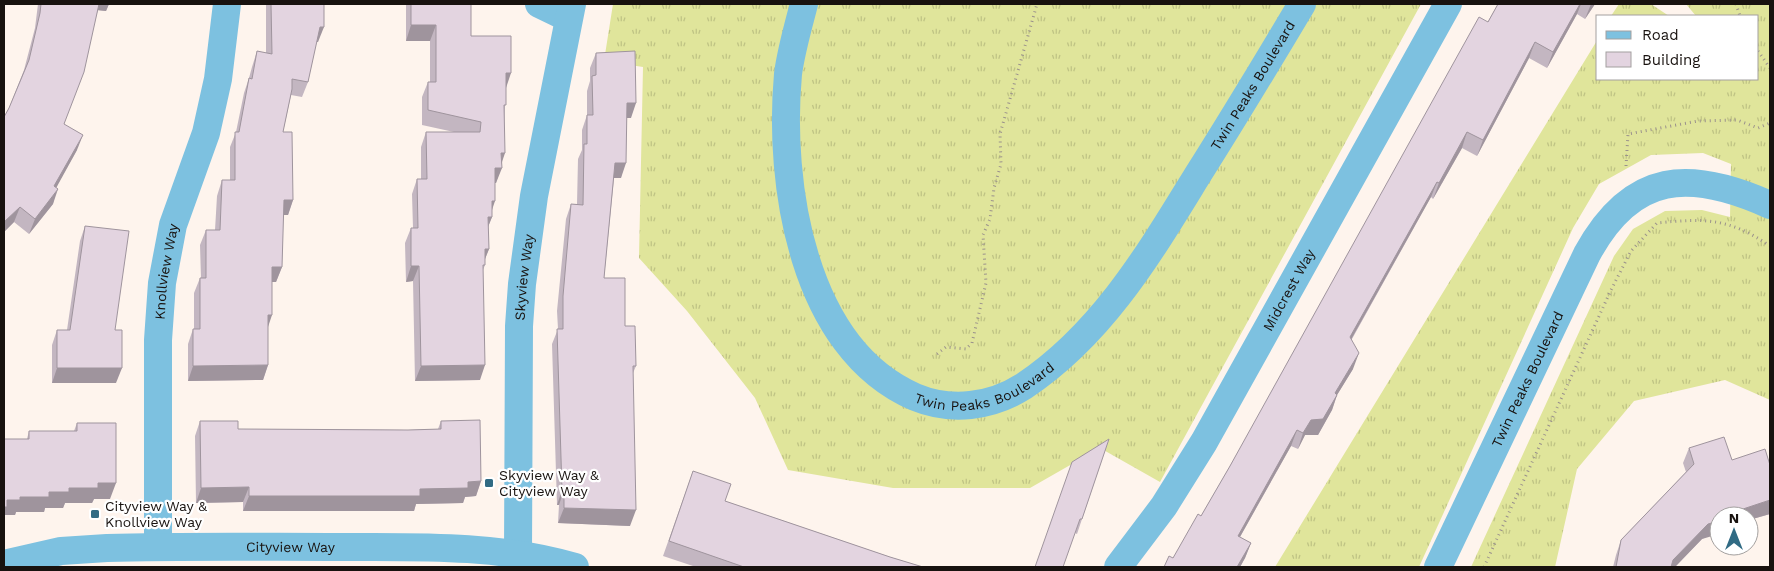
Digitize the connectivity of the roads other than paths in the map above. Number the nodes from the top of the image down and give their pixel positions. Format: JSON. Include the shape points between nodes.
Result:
{"nodes":[{"id":1,"x":227,"y":4,"type":"edge"},
{"id":2,"x":539,"y":4,"type":"edge"},
{"id":3,"x":804,"y":4,"type":"edge"},
{"id":4,"x":1302,"y":4,"type":"edge"},
{"id":5,"x":1448,"y":4,"type":"edge"},
{"id":6,"x":570,"y":11,"type":"edge"},
{"id":7,"x":1770,"y":205,"type":"edge"},
{"id":8,"x":158,"y":547,"type":"junction"},
{"id":9,"x":518,"y":555,"type":"junction"},
{"id":10,"x":4,"y":564,"type":"edge"},
{"id":11,"x":575,"y":567,"type":"edge"},
{"id":12,"x":1118,"y":567,"type":"edge"},
{"id":13,"x":1438,"y":567,"type":"edge"}],
"edges":[{"from":1,"to":8,"type":"street","name":"Knollview Way","via":[[210,115],[173,225],[162,282],[158,340]]},
{"from":2,"to":6,"type":"street"},
{"from":3,"to":4,"type":"street","name":"Twin Peaks Boulevard","via":[[788,71],[786,131],[795,218],[814,284],[834,322],[856,352],[878,374],[919,398],[966,406],[1021,388],[1076,344],[1110,308],[1157,240]]},
{"from":5,"to":12,"type":"street","name":"Midcrest Way","via":[[1204,442],[1164,506]]},
{"from":6,"to":9,"type":"street","name":"Skyview Way","via":[[532,205],[522,284]]},
{"from":7,"to":13,"type":"street","name":"Twin Peaks Boulevard","via":[[1719,186],[1680,182],[1641,194],[1612,216],[1587,254]]},
{"from":8,"to":9,"type":"street","name":"Cityview Way","via":[[466,548]]},
{"from":8,"to":10,"type":"street","name":"Cityview Way","via":[[61,550]]},
{"from":9,"to":11,"type":"street","name":"Cityview Way"}]}
